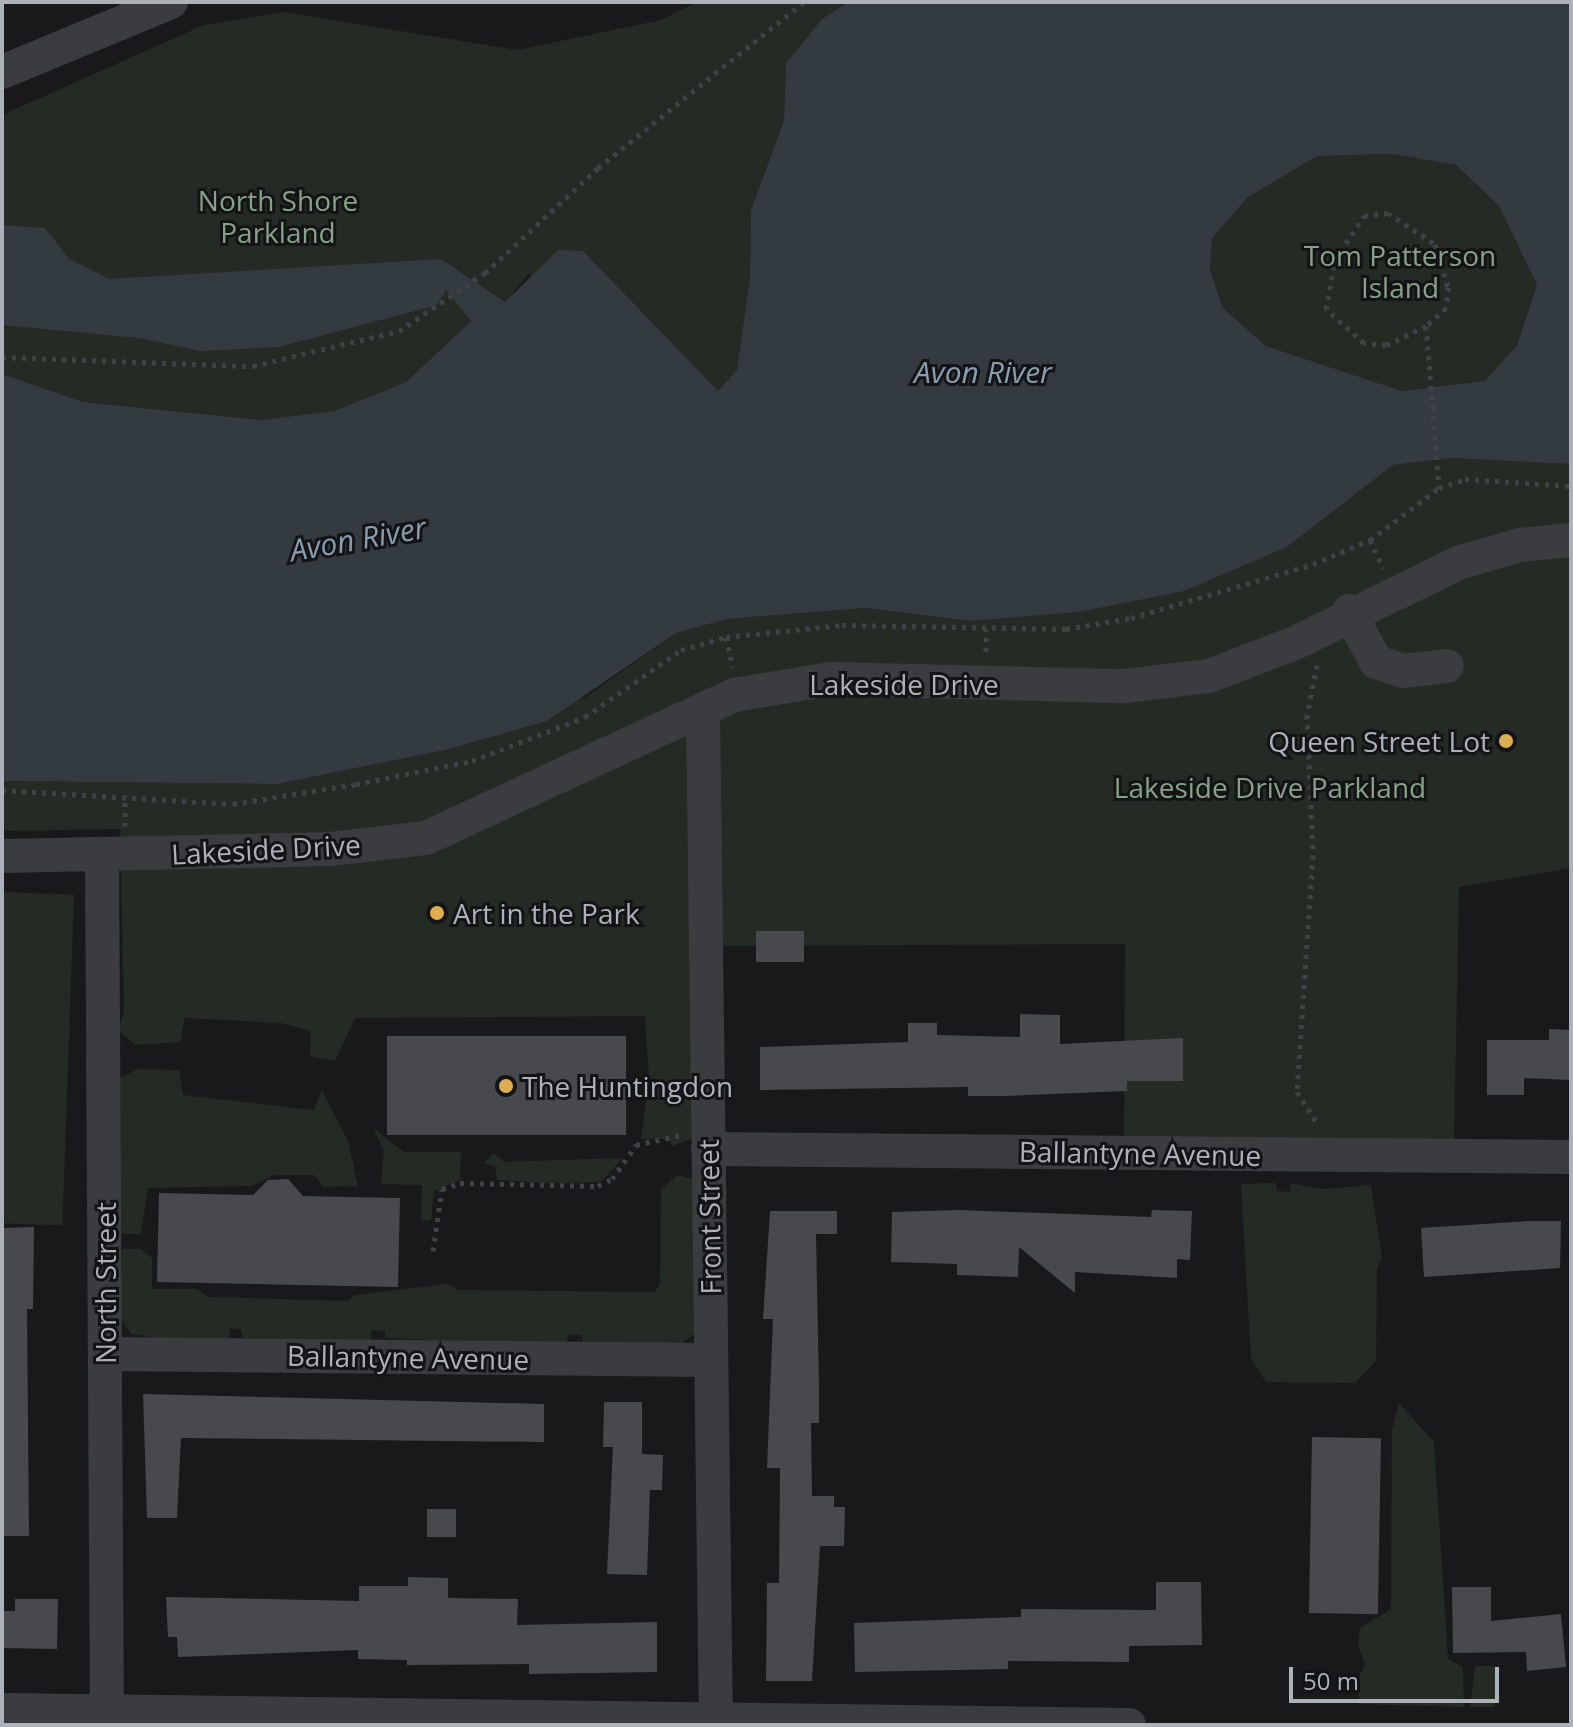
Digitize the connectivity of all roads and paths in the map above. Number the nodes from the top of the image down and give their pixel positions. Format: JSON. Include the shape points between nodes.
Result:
{"nodes":[{"id":1,"x":171,"y":2,"type":"edge"},
{"id":2,"x":804,"y":2,"type":"edge"},
{"id":3,"x":2,"y":72,"type":"edge"},
{"id":4,"x":1426,"y":326,"type":"junction"},
{"id":5,"x":2,"y":357,"type":"edge"},
{"id":6,"x":1438,"y":484,"type":"dead end"},
{"id":7,"x":1571,"y":540,"type":"edge"},
{"id":8,"x":1337,"y":618,"type":"junction"},
{"id":9,"x":1447,"y":666,"type":"dead end"},
{"id":10,"x":703,"y":709,"type":"junction"},
{"id":11,"x":102,"y":855,"type":"junction"},
{"id":12,"x":2,"y":856,"type":"edge"},
{"id":13,"x":708,"y":1137,"type":"junction"},
{"id":14,"x":1337,"y":1155,"type":"junction"},
{"id":15,"x":1571,"y":1157,"type":"edge"},
{"id":16,"x":433,"y":1251,"type":"dead end"},
{"id":17,"x":105,"y":1354,"type":"junction"},
{"id":18,"x":711,"y":1360,"type":"junction"},
{"id":19,"x":2,"y":1710,"type":"edge"},
{"id":20,"x":107,"y":1712,"type":"junction"},
{"id":21,"x":716,"y":1722,"type":"edge"},
{"id":22,"x":1129,"y":1725,"type":"edge"}],
"edges":[{"from":1,"to":3,"type":"street"},
{"from":2,"to":5,"type":"path","via":[[607,161],[451,301],[399,331],[253,366]]},
{"from":4,"to":4,"type":"path","via":[[1446,308],[1448,287],[1435,244],[1388,213],[1364,216],[1335,260],[1326,309],[1364,343],[1386,345]]},
{"from":4,"to":6,"type":"path"},
{"from":7,"to":8,"type":"street","name":"Lakeside Drive","via":[[1520,545],[1458,563]]},
{"from":8,"to":9,"type":"street","via":[[1376,662],[1403,671]]},
{"from":8,"to":10,"type":"street","name":"Lakeside Drive","via":[[1209,676],[1125,686],[831,679],[767,687]]},
{"from":8,"to":14,"type":"path","via":[[1307,715],[1313,855],[1297,1092]]},
{"from":10,"to":11,"type":"street","name":"Lakeside Drive","via":[[426,838],[331,849]]},
{"from":10,"to":13,"type":"street","name":"Front Street"},
{"from":11,"to":12,"type":"street","name":"Lakeside Drive"},
{"from":11,"to":17,"type":"street","name":"North Street"},
{"from":13,"to":14,"type":"street","name":"Ballantyne Avenue"},
{"from":13,"to":16,"type":"path","via":[[636,1145],[612,1179],[598,1186],[460,1183],[442,1189]]},
{"from":13,"to":18,"type":"street","name":"Front Street"},
{"from":14,"to":15,"type":"street","name":"Ballantyne Avenue"},
{"from":17,"to":18,"type":"street","name":"Ballantyne Avenue"},
{"from":17,"to":20,"type":"street","name":"North Street"},
{"from":18,"to":21,"type":"street","name":"Front Street"},
{"from":19,"to":20,"type":"street"},
{"from":20,"to":21,"type":"street"},
{"from":21,"to":22,"type":"street"}]}
